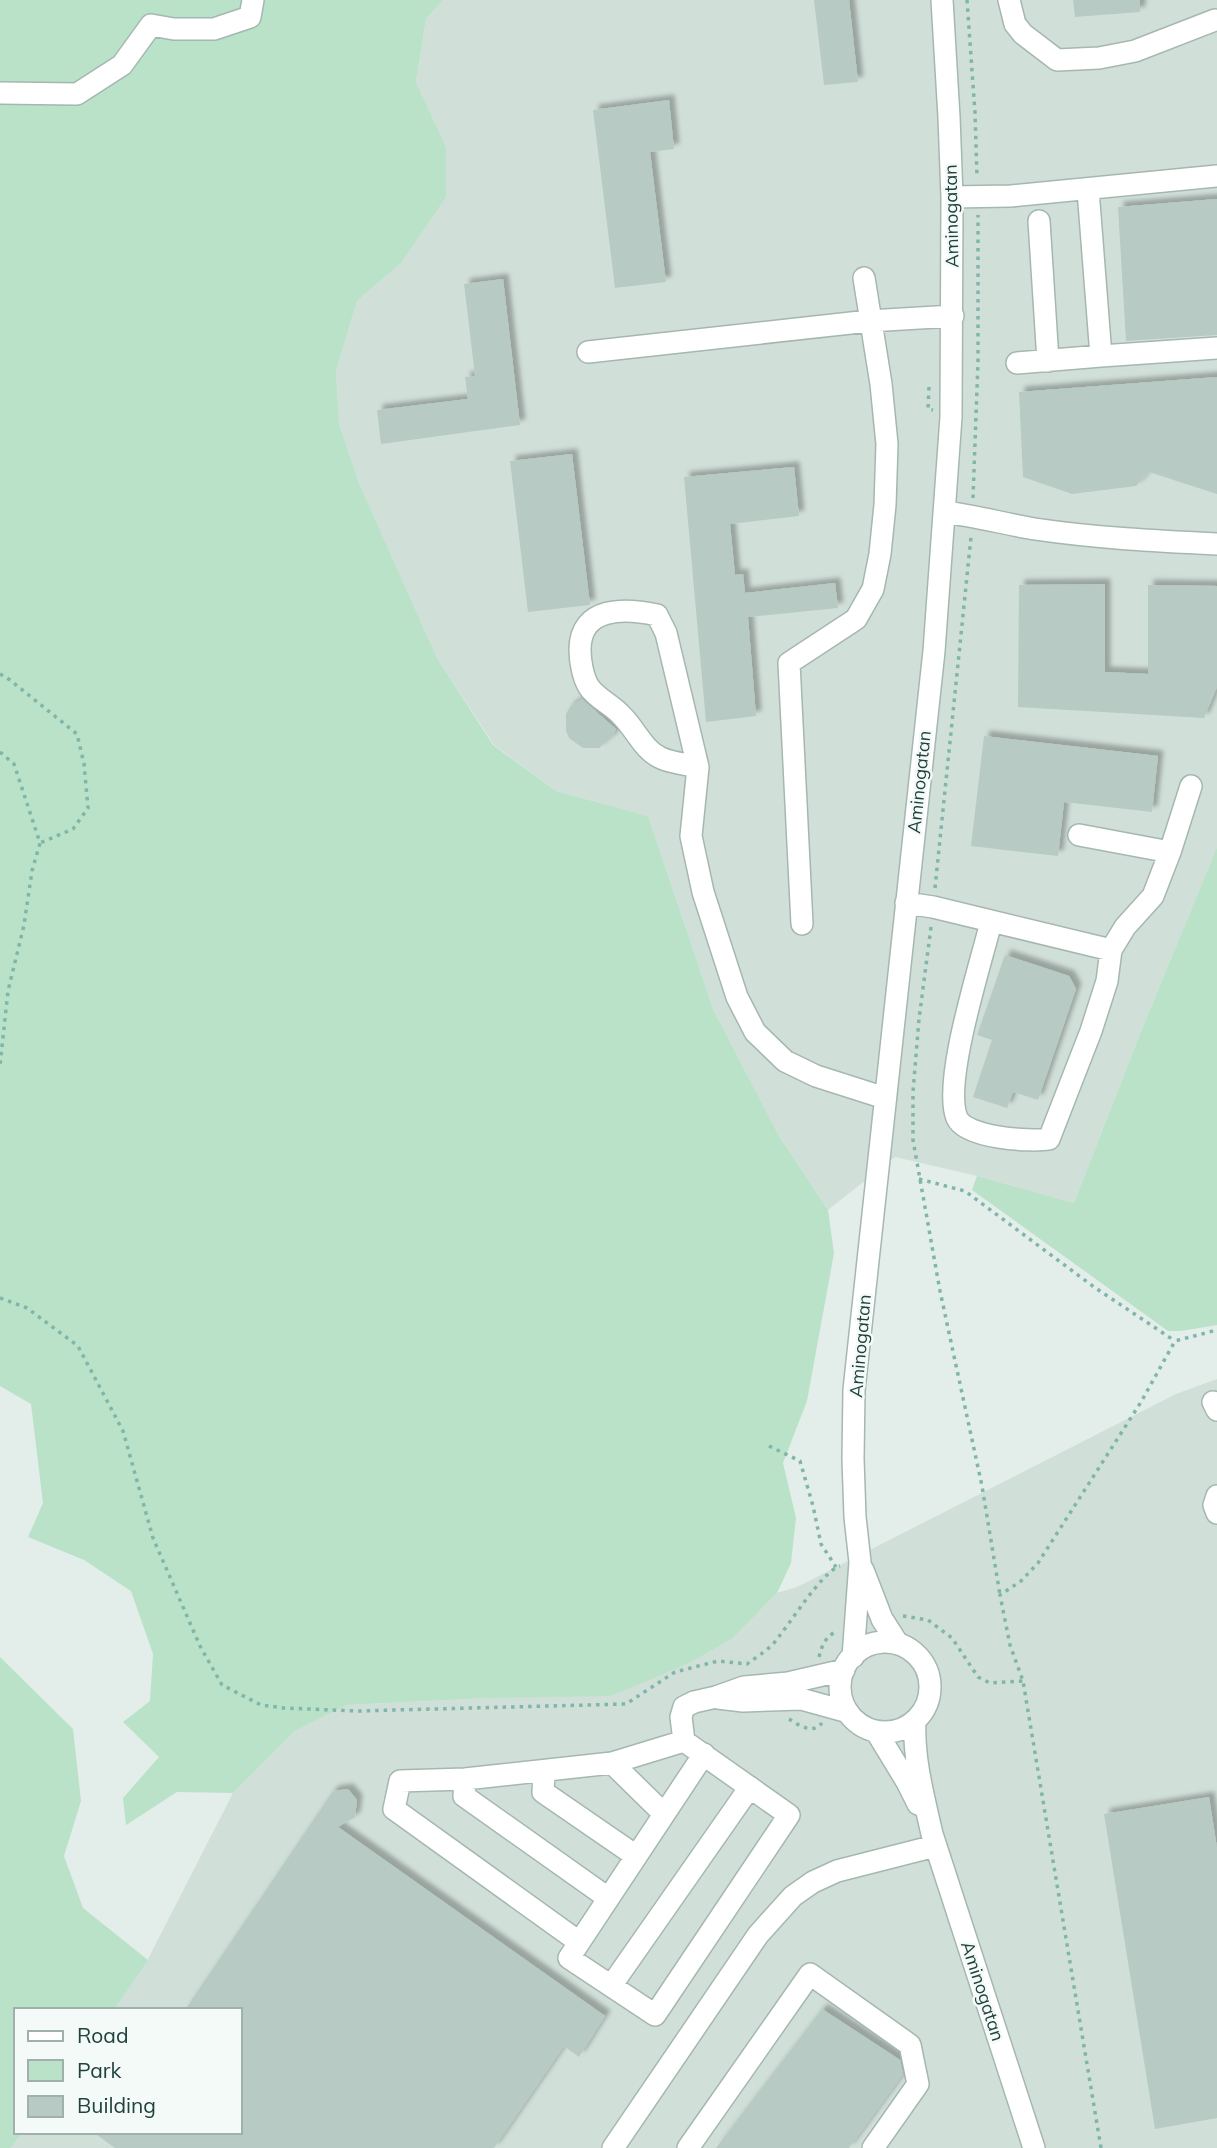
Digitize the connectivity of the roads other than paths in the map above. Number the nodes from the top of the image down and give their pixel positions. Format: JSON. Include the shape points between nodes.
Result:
{"nodes":[{"id":1,"x":253,"y":0,"type":"edge"},
{"id":2,"x":942,"y":0,"type":"edge"},
{"id":3,"x":1009,"y":0,"type":"edge"},
{"id":4,"x":1215,"y":20,"type":"dead end"},
{"id":5,"x":0,"y":93,"type":"edge"},
{"id":6,"x":1217,"y":176,"type":"edge"},
{"id":7,"x":1088,"y":190,"type":"junction"},
{"id":8,"x":952,"y":197,"type":"junction"},
{"id":9,"x":1039,"y":221,"type":"dead end"},
{"id":10,"x":864,"y":278,"type":"dead end"},
{"id":11,"x":953,"y":316,"type":"junction"},
{"id":12,"x":869,"y":321,"type":"junction"},
{"id":13,"x":1217,"y":348,"type":"edge"},
{"id":14,"x":588,"y":352,"type":"dead end"},
{"id":15,"x":1101,"y":356,"type":"junction"},
{"id":16,"x":1048,"y":361,"type":"junction"},
{"id":17,"x":1017,"y":363,"type":"dead end"},
{"id":18,"x":945,"y":512,"type":"junction"},
{"id":19,"x":1217,"y":544,"type":"edge"},
{"id":20,"x":698,"y":767,"type":"junction"},
{"id":21,"x":1191,"y":786,"type":"dead end"},
{"id":22,"x":1079,"y":835,"type":"dead end"},
{"id":23,"x":1170,"y":852,"type":"junction"},
{"id":24,"x":906,"y":903,"type":"junction"},
{"id":25,"x":991,"y":922,"type":"junction"},
{"id":26,"x":802,"y":924,"type":"dead end"},
{"id":27,"x":1111,"y":950,"type":"junction"},
{"id":28,"x":885,"y":1098,"type":"junction"},
{"id":29,"x":1217,"y":1496,"type":"edge"},
{"id":30,"x":1217,"y":1513,"type":"edge"},
{"id":31,"x":860,"y":1562,"type":"junction"},
{"id":32,"x":898,"y":1644,"type":"junction"},
{"id":33,"x":848,"y":1664,"type":"junction"},
{"id":34,"x":716,"y":1698,"type":"junction"},
{"id":35,"x":848,"y":1712,"type":"junction"},
{"id":36,"x":915,"y":1721,"type":"junction"},
{"id":37,"x":876,"y":1731,"type":"junction"},
{"id":38,"x":684,"y":1741,"type":"junction"},
{"id":39,"x":704,"y":1754,"type":"junction"},
{"id":40,"x":612,"y":1763,"type":"junction"},
{"id":41,"x":544,"y":1772,"type":"junction"},
{"id":42,"x":465,"y":1779,"type":"junction"},
{"id":43,"x":750,"y":1787,"type":"junction"},
{"id":44,"x":664,"y":1814,"type":"junction"},
{"id":45,"x":934,"y":1840,"type":"junction"},
{"id":46,"x":636,"y":1856,"type":"junction"},
{"id":47,"x":608,"y":1898,"type":"junction"},
{"id":48,"x":579,"y":1942,"type":"junction"},
{"id":49,"x":611,"y":1986,"type":"junction"},
{"id":50,"x":613,"y":2148,"type":"edge"},
{"id":51,"x":688,"y":2148,"type":"edge"},
{"id":52,"x":873,"y":2148,"type":"edge"},
{"id":53,"x":1034,"y":2148,"type":"edge"}],
"edges":[{"from":1,"to":5,"type":"street","via":[[250,17],[214,29],[151,26],[122,65],[76,94]]},
{"from":2,"to":8,"type":"street","name":"Aminogatan"},
{"from":3,"to":4,"type":"street","via":[[1015,24],[1023,34],[1057,60],[1135,51]]},
{"from":6,"to":7,"type":"street"},
{"from":7,"to":8,"type":"street"},
{"from":7,"to":15,"type":"street"},
{"from":8,"to":11,"type":"street","name":"Aminogatan"},
{"from":9,"to":16,"type":"street"},
{"from":10,"to":12,"type":"street"},
{"from":11,"to":12,"type":"street"},
{"from":11,"to":18,"type":"street","name":"Aminogatan"},
{"from":12,"to":14,"type":"street"},
{"from":12,"to":26,"type":"street","via":[[887,444],[885,505],[873,589],[856,619],[789,663]]},
{"from":13,"to":15,"type":"street"},
{"from":15,"to":16,"type":"street"},
{"from":16,"to":17,"type":"street"},
{"from":18,"to":19,"type":"street","via":[[1129,541]]},
{"from":18,"to":24,"type":"street","name":"Aminogatan"},
{"from":20,"to":20,"type":"street","via":[[666,633],[657,615],[618,610],[590,622],[580,636],[580,661],[589,687],[622,715],[660,758]]},
{"from":20,"to":28,"type":"street","via":[[691,836],[703,892],[737,998],[755,1032],[785,1061]]},
{"from":21,"to":23,"type":"street"},
{"from":22,"to":23,"type":"street"},
{"from":23,"to":27,"type":"street","via":[[1153,896]]},
{"from":24,"to":25,"type":"street"},
{"from":24,"to":28,"type":"street","name":"Aminogatan"},
{"from":25,"to":27,"type":"street"},
{"from":25,"to":27,"type":"street","via":[[955,1067],[953,1102],[963,1126],[987,1135],[1049,1139],[1091,1031],[1107,981]]},
{"from":28,"to":31,"type":"street","name":"Aminogatan","via":[[854,1390],[853,1471]]},
{"from":29,"to":30,"type":"street"},
{"from":31,"to":32,"type":"street","name":"Aminogatan","via":[[882,1619]]},
{"from":31,"to":33,"type":"street","name":"Aminogatan"},
{"from":32,"to":33,"type":"street","via":[[869,1646]]},
{"from":32,"to":36,"type":"street","name":"Aminogatan","via":[[916,1655],[928,1672],[930,1694]]},
{"from":33,"to":34,"type":"street","via":[[788,1683],[744,1686]]},
{"from":33,"to":35,"type":"street","name":"Aminogatan","via":[[841,1688]]},
{"from":34,"to":35,"type":"street","via":[[801,1699]]},
{"from":34,"to":38,"type":"street","via":[[684,1707]]},
{"from":35,"to":37,"type":"street","name":"Aminogatan"},
{"from":36,"to":37,"type":"street","via":[[896,1731]]},
{"from":36,"to":45,"type":"street","name":"Aminogatan","via":[[921,1782]]},
{"from":37,"to":45,"type":"street","name":"Aminogatan"},
{"from":38,"to":39,"type":"street"},
{"from":38,"to":40,"type":"street"},
{"from":39,"to":43,"type":"street"},
{"from":39,"to":44,"type":"street"},
{"from":40,"to":41,"type":"street"},
{"from":40,"to":44,"type":"street"},
{"from":41,"to":42,"type":"street"},
{"from":41,"to":46,"type":"street","via":[[543,1792]]},
{"from":42,"to":47,"type":"street","via":[[464,1796]]},
{"from":42,"to":48,"type":"street","via":[[400,1781],[394,1809]]},
{"from":43,"to":49,"type":"street"},
{"from":43,"to":49,"type":"street","via":[[789,1815],[655,2015]]},
{"from":44,"to":46,"type":"street"},
{"from":45,"to":50,"type":"street","via":[[837,1871],[793,1896],[758,1935]]},
{"from":45,"to":53,"type":"street","name":"Aminogatan"},
{"from":46,"to":47,"type":"street"},
{"from":47,"to":48,"type":"street"},
{"from":48,"to":49,"type":"street","via":[[569,1958]]},
{"from":51,"to":52,"type":"street","via":[[810,1974],[911,2045],[918,2084]]}]}
